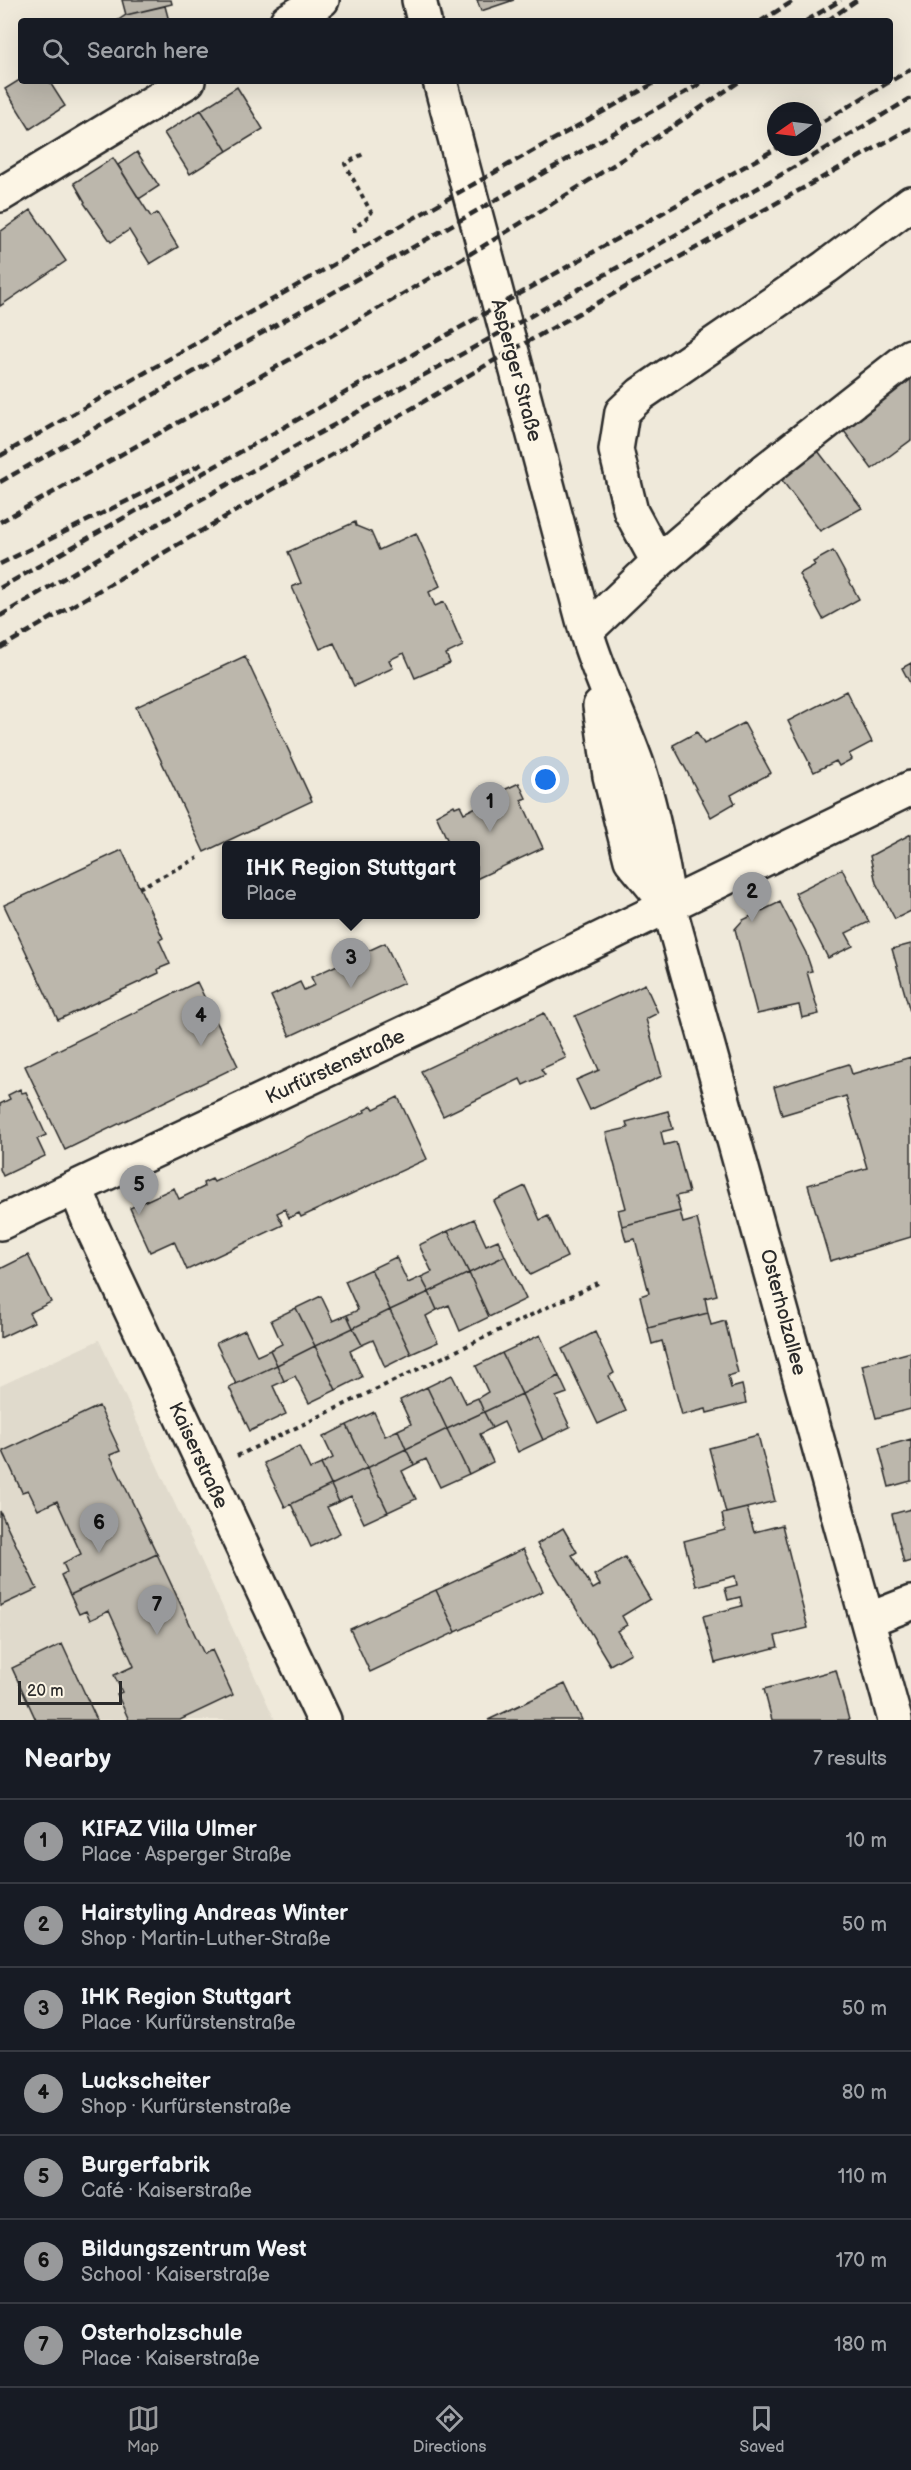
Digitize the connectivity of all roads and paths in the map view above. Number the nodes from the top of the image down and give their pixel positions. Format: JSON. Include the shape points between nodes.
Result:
{"nodes":[{"id":1,"x":322,"y":0,"type":"edge"},
{"id":2,"x":419,"y":0,"type":"edge"},
{"id":3,"x":292,"y":18,"type":"edge"},
{"id":4,"x":423,"y":18,"type":"edge"},
{"id":5,"x":183,"y":84,"type":"edge"},
{"id":6,"x":441,"y":84,"type":"edge"},
{"id":7,"x":363,"y":154,"type":"dead end"},
{"id":8,"x":0,"y":195,"type":"edge"},
{"id":9,"x":911,"y":203,"type":"edge"},
{"id":10,"x":355,"y":231,"type":"dead end"},
{"id":11,"x":911,"y":356,"type":"edge"},
{"id":12,"x":658,"y":562,"type":"junction"},
{"id":13,"x":590,"y":645,"type":"junction"},
{"id":14,"x":911,"y":788,"type":"edge"},
{"id":15,"x":198,"y":858,"type":"dead end"},
{"id":16,"x":140,"y":888,"type":"dead end"},
{"id":17,"x":669,"y":906,"type":"junction"},
{"id":18,"x":76,"y":1188,"type":"junction"},
{"id":19,"x":0,"y":1223,"type":"edge"},
{"id":20,"x":598,"y":1282,"type":"dead end"},
{"id":21,"x":207,"y":1470,"type":"junction"},
{"id":22,"x":911,"y":1603,"type":"edge"},
{"id":23,"x":868,"y":1620,"type":"junction"},
{"id":24,"x":324,"y":1720,"type":"edge"},
{"id":25,"x":896,"y":1720,"type":"edge"}],
"edges":[{"from":1,"to":3,"type":"street"},
{"from":2,"to":4,"type":"street"},
{"from":5,"to":8,"type":"street"},
{"from":6,"to":13,"type":"street","name":"Asperger Straße"},
{"from":7,"to":10,"type":"path","via":[[345,164],[372,214]]},
{"from":9,"to":12,"type":"street","via":[[826,267],[641,394],[622,412],[616,450],[631,512]]},
{"from":11,"to":12,"type":"street"},
{"from":12,"to":13,"type":"street"},
{"from":13,"to":17,"type":"street","name":"Asperger Straße","via":[[638,769],[660,844]]},
{"from":14,"to":17,"type":"street","name":"Kurfürstenstraße"},
{"from":15,"to":16,"type":"path"},
{"from":17,"to":18,"type":"street","name":"Kurfürstenstraße"},
{"from":17,"to":23,"type":"street","name":"Osterholzallee"},
{"from":18,"to":19,"type":"street","name":"Kurfürstenstraße"},
{"from":18,"to":21,"type":"street","name":"Kaiserstraße"},
{"from":20,"to":21,"type":"path"},
{"from":21,"to":24,"type":"street","name":"Kaiserstraße"},
{"from":22,"to":23,"type":"street"},
{"from":23,"to":25,"type":"street","name":"Osterholzallee"}]}
